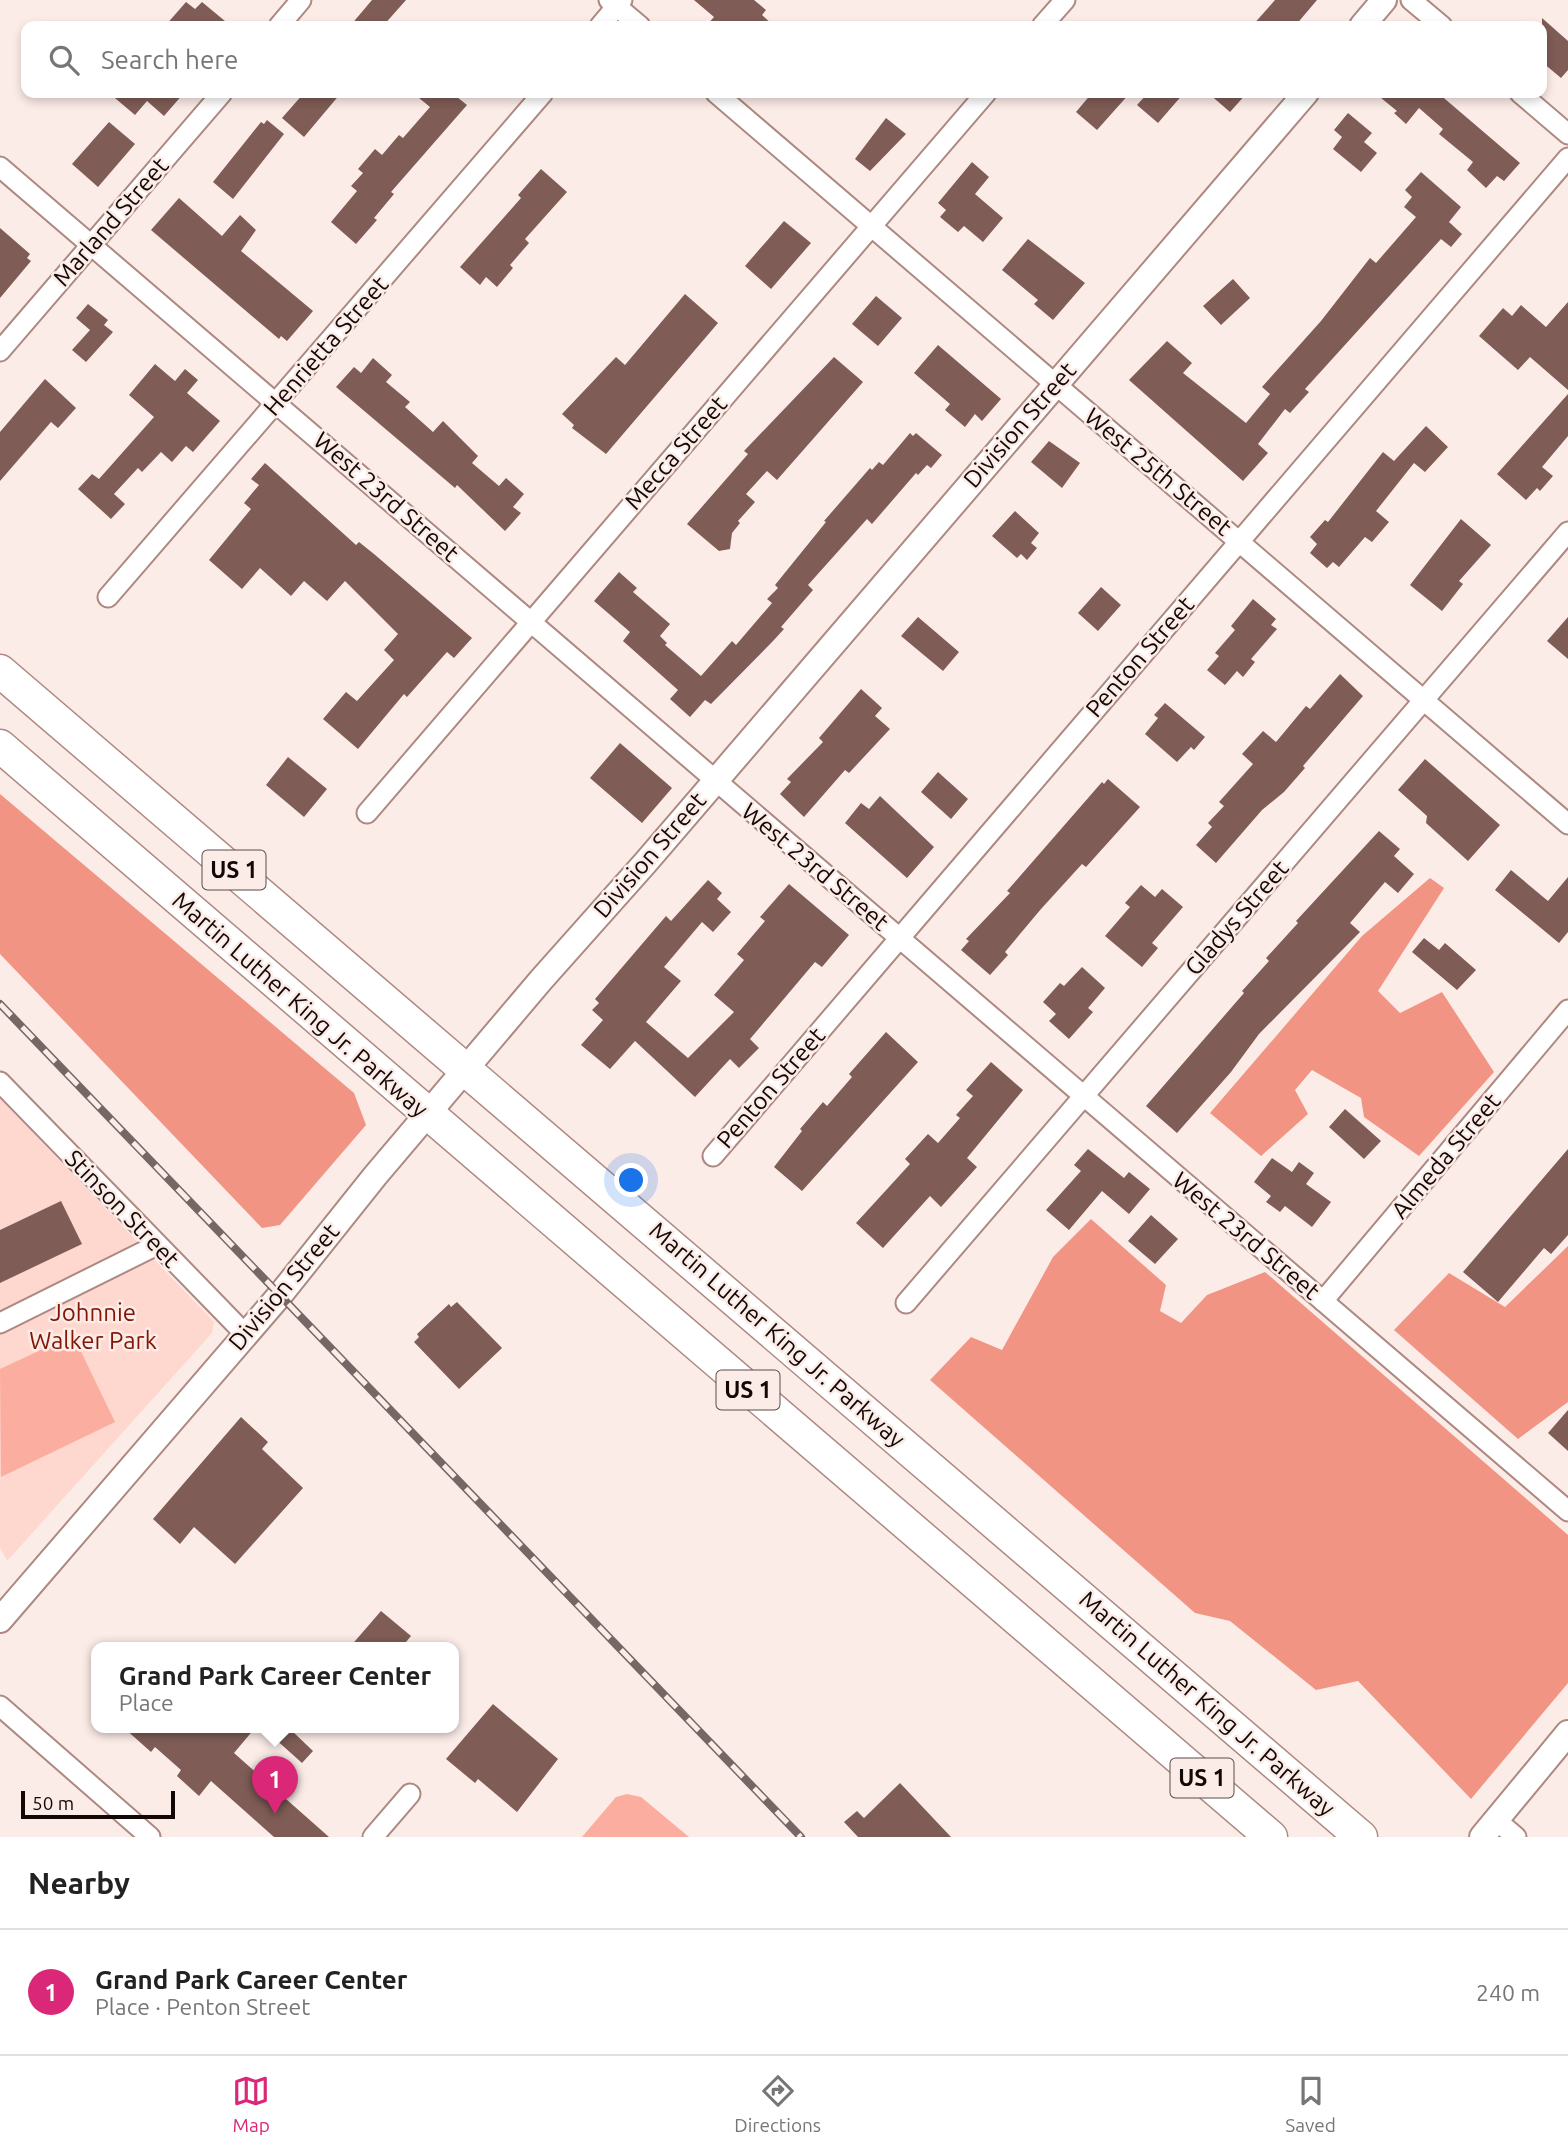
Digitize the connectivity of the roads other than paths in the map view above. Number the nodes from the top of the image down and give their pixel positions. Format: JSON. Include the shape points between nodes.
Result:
{"nodes":[{"id":1,"x":301,"y":0,"type":"edge"},
{"id":2,"x":1065,"y":0,"type":"edge"},
{"id":3,"x":1384,"y":0,"type":"edge"},
{"id":4,"x":1411,"y":0,"type":"edge"},
{"id":5,"x":616,"y":2,"type":"edge"},
{"id":6,"x":283,"y":21,"type":"edge"},
{"id":7,"x":603,"y":21,"type":"edge"},
{"id":8,"x":634,"y":21,"type":"edge"},
{"id":9,"x":1046,"y":21,"type":"edge"},
{"id":10,"x":1366,"y":21,"type":"edge"},
{"id":11,"x":1436,"y":21,"type":"edge"},
{"id":12,"x":218,"y":98,"type":"edge"},
{"id":13,"x":539,"y":98,"type":"edge"},
{"id":14,"x":722,"y":98,"type":"edge"},
{"id":15,"x":982,"y":98,"type":"edge"},
{"id":16,"x":1302,"y":98,"type":"edge"},
{"id":17,"x":1526,"y":98,"type":"edge"},
{"id":18,"x":1568,"y":134,"type":"edge"},
{"id":19,"x":1568,"y":158,"type":"edge"},
{"id":20,"x":0,"y":167,"type":"edge"},
{"id":21,"x":871,"y":227,"type":"junction"},
{"id":22,"x":91,"y":245,"type":"junction"},
{"id":23,"x":0,"y":351,"type":"edge"},
{"id":24,"x":1056,"y":384,"type":"junction"},
{"id":25,"x":277,"y":404,"type":"junction"},
{"id":26,"x":1568,"y":532,"type":"edge"},
{"id":27,"x":1240,"y":541,"type":"junction"},
{"id":28,"x":108,"y":597,"type":"dead end"},
{"id":29,"x":530,"y":621,"type":"junction"},
{"id":30,"x":0,"y":671,"type":"edge"},
{"id":31,"x":1424,"y":699,"type":"junction"},
{"id":32,"x":0,"y":746,"type":"edge"},
{"id":33,"x":714,"y":781,"type":"junction"},
{"id":34,"x":367,"y":813,"type":"dead end"},
{"id":35,"x":1568,"y":824,"type":"edge"},
{"id":36,"x":899,"y":939,"type":"junction"},
{"id":37,"x":1568,"y":1010,"type":"edge"},
{"id":38,"x":467,"y":1069,"type":"junction"},
{"id":39,"x":0,"y":1082,"type":"edge"},
{"id":40,"x":1083,"y":1098,"type":"junction"},
{"id":41,"x":427,"y":1115,"type":"junction"},
{"id":42,"x":712,"y":1156,"type":"dead end"},
{"id":43,"x":157,"y":1245,"type":"junction"},
{"id":44,"x":1324,"y":1301,"type":"junction"},
{"id":45,"x":906,"y":1303,"type":"dead end"},
{"id":46,"x":0,"y":1323,"type":"edge"},
{"id":47,"x":245,"y":1334,"type":"junction"},
{"id":48,"x":1568,"y":1511,"type":"edge"},
{"id":49,"x":0,"y":1620,"type":"edge"},
{"id":50,"x":0,"y":1706,"type":"edge"},
{"id":51,"x":1568,"y":1733,"type":"edge"},
{"id":52,"x":410,"y":1794,"type":"dead end"},
{"id":53,"x":1489,"y":1828,"type":"edge"},
{"id":54,"x":150,"y":1837,"type":"edge"},
{"id":55,"x":373,"y":1837,"type":"edge"},
{"id":56,"x":1271,"y":1837,"type":"edge"},
{"id":57,"x":1362,"y":1837,"type":"edge"},
{"id":58,"x":1516,"y":1837,"type":"edge"}],
"edges":[{"from":1,"to":6,"type":"street"},
{"from":2,"to":9,"type":"street"},
{"from":3,"to":10,"type":"street"},
{"from":4,"to":11,"type":"street"},
{"from":5,"to":7,"type":"street"},
{"from":5,"to":8,"type":"street"},
{"from":12,"to":22,"type":"street","name":"Marland Street"},
{"from":13,"to":25,"type":"street","name":"Henrietta Street"},
{"from":14,"to":21,"type":"street","name":"West 25th Street"},
{"from":15,"to":21,"type":"street","name":"Mecca Street"},
{"from":16,"to":24,"type":"street","name":"Division Street"},
{"from":17,"to":18,"type":"street"},
{"from":19,"to":27,"type":"street","name":"Penton Street"},
{"from":20,"to":22,"type":"street","name":"West 23rd Street"},
{"from":21,"to":24,"type":"street","name":"West 25th Street"},
{"from":21,"to":29,"type":"street","name":"Mecca Street"},
{"from":22,"to":23,"type":"street","name":"Marland Street"},
{"from":22,"to":25,"type":"street","name":"West 23rd Street"},
{"from":24,"to":27,"type":"street","name":"West 25th Street"},
{"from":24,"to":33,"type":"street","name":"Division Street"},
{"from":25,"to":28,"type":"street","name":"Henrietta Street"},
{"from":25,"to":29,"type":"street","name":"West 23rd Street"},
{"from":26,"to":31,"type":"street","name":"Gladys Street"},
{"from":27,"to":31,"type":"street","name":"West 25th Street"},
{"from":27,"to":36,"type":"street","name":"Penton Street"},
{"from":29,"to":33,"type":"street","name":"West 23rd Street"},
{"from":29,"to":34,"type":"street","name":"Mecca Street"},
{"from":30,"to":38,"type":"highway","name":"Martin Luther King Jr. Parkway","number":"US 1"},
{"from":31,"to":35,"type":"street","name":"West 25th Street"},
{"from":31,"to":40,"type":"street","name":"Gladys Street"},
{"from":32,"to":41,"type":"highway","name":"Martin Luther King Jr. Parkway","number":"US 1"},
{"from":33,"to":36,"type":"street","name":"West 23rd Street"},
{"from":33,"to":38,"type":"street","name":"Division Street"},
{"from":36,"to":40,"type":"street","name":"West 23rd Street"},
{"from":36,"to":42,"type":"street","name":"Penton Street"},
{"from":37,"to":44,"type":"street","name":"Almeda Street"},
{"from":38,"to":41,"type":"street","name":"Division Street"},
{"from":38,"to":57,"type":"highway","name":"Martin Luther King Jr. Parkway","number":"US 1"},
{"from":39,"to":43,"type":"street","name":"Stinson Street"},
{"from":40,"to":44,"type":"street","name":"West 23rd Street"},
{"from":40,"to":45,"type":"street","name":"Gladys Street"},
{"from":41,"to":47,"type":"street","name":"Division Street"},
{"from":41,"to":56,"type":"highway","name":"Martin Luther King Jr. Parkway","number":"US 1"},
{"from":43,"to":46,"type":"street"},
{"from":43,"to":47,"type":"street","name":"Stinson Street"},
{"from":44,"to":48,"type":"street","name":"West 23rd Street"},
{"from":47,"to":49,"type":"street","name":"Division Street"},
{"from":50,"to":54,"type":"street"},
{"from":51,"to":53,"type":"street"},
{"from":52,"to":55,"type":"street"},
{"from":53,"to":58,"type":"street"}]}
